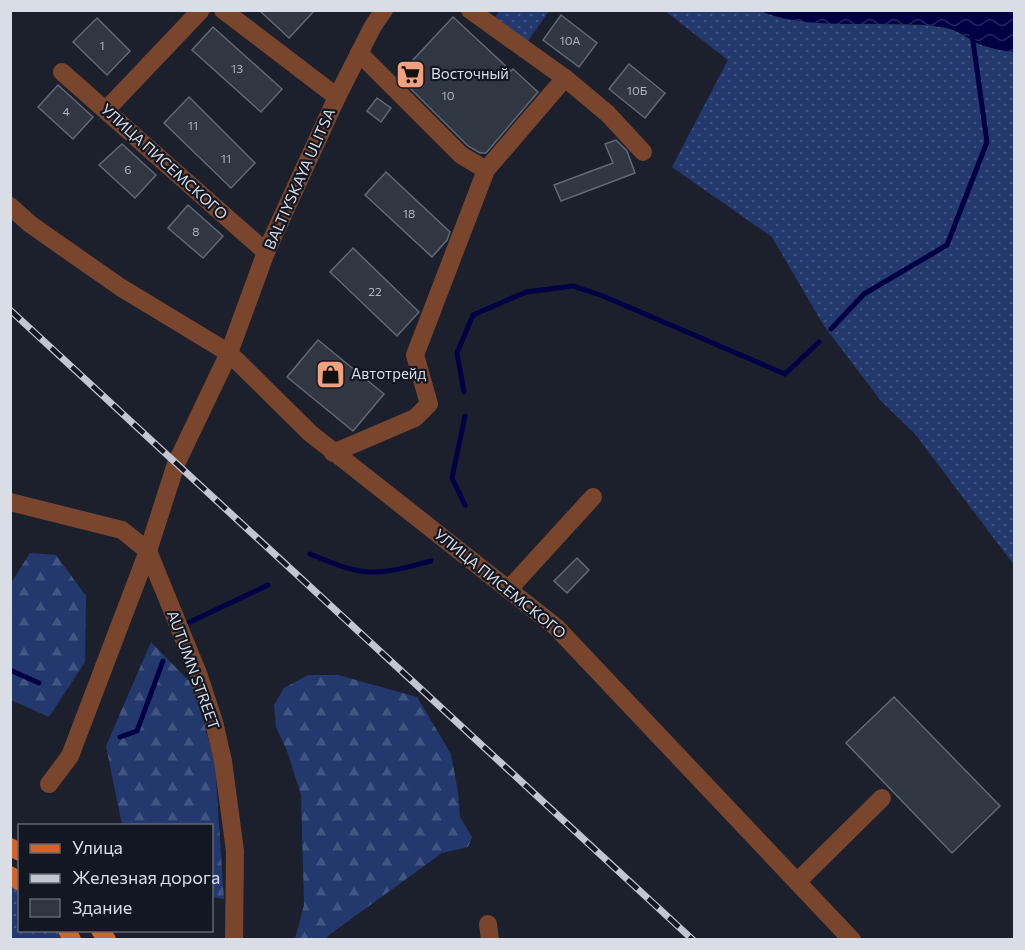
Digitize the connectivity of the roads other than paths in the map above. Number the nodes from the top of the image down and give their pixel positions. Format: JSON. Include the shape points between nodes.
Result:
{"nodes":[{"id":1,"x":201,"y":10,"type":"edge"},
{"id":2,"x":223,"y":10,"type":"edge"},
{"id":3,"x":384,"y":10,"type":"edge"},
{"id":4,"x":470,"y":10,"type":"edge"},
{"id":5,"x":359,"y":53,"type":"junction"},
{"id":6,"x":62,"y":72,"type":"dead end"},
{"id":7,"x":565,"y":78,"type":"junction"},
{"id":8,"x":337,"y":97,"type":"junction"},
{"id":9,"x":106,"y":110,"type":"junction"},
{"id":10,"x":643,"y":152,"type":"dead end"},
{"id":11,"x":486,"y":170,"type":"junction"},
{"id":12,"x":10,"y":206,"type":"edge"},
{"id":13,"x":266,"y":252,"type":"junction"},
{"id":14,"x":229,"y":353,"type":"junction"},
{"id":15,"x":333,"y":453,"type":"junction"},
{"id":16,"x":593,"y":496,"type":"dead end"},
{"id":17,"x":10,"y":502,"type":"edge"},
{"id":18,"x":148,"y":551,"type":"junction"},
{"id":19,"x":508,"y":589,"type":"junction"},
{"id":20,"x":49,"y":784,"type":"dead end"},
{"id":21,"x":882,"y":798,"type":"dead end"},
{"id":22,"x":797,"y":882,"type":"junction"},
{"id":23,"x":234,"y":939,"type":"edge"},
{"id":24,"x":852,"y":939,"type":"edge"}],
"edges":[{"from":1,"to":9,"type":"street"},
{"from":2,"to":8,"type":"street"},
{"from":3,"to":5,"type":"street","name":"BALTIYSKAYA ULITSA"},
{"from":4,"to":7,"type":"street"},
{"from":5,"to":8,"type":"street","name":"BALTIYSKAYA ULITSA"},
{"from":5,"to":11,"type":"street","via":[[461,155]]},
{"from":6,"to":9,"type":"street","name":"УЛИЦА ПИСЕМСКОГО"},
{"from":7,"to":10,"type":"street","via":[[608,114]]},
{"from":7,"to":11,"type":"street"},
{"from":8,"to":13,"type":"street","name":"BALTIYSKAYA ULITSA"},
{"from":9,"to":13,"type":"street","name":"УЛИЦА ПИСЕМСКОГО"},
{"from":11,"to":15,"type":"street","via":[[415,355],[429,404],[415,418]]},
{"from":12,"to":14,"type":"street","name":"УЛИЦА ПИСЕМСКОГО","via":[[120,287]]},
{"from":13,"to":14,"type":"street","name":"BALTIYSKAYA ULITSA"},
{"from":14,"to":15,"type":"street","name":"УЛИЦА ПИСЕМСКОГО"},
{"from":14,"to":18,"type":"street","name":"BALTIYSKAYA ULITSA","via":[[176,464]]},
{"from":15,"to":19,"type":"street","name":"УЛИЦА ПИСЕМСКОГО"},
{"from":16,"to":19,"type":"street"},
{"from":17,"to":18,"type":"street","name":"AUTUMN STREET","via":[[122,530]]},
{"from":18,"to":20,"type":"street","name":"BALTIYSKAYA ULITSA","via":[[70,756]]},
{"from":18,"to":23,"type":"street","name":"AUTUMN STREET","via":[[214,722],[235,851]]},
{"from":19,"to":22,"type":"street","name":"УЛИЦА ПИСЕМСКОГО","via":[[556,627]]},
{"from":21,"to":22,"type":"street"},
{"from":22,"to":24,"type":"street","name":"УЛИЦА ПИСЕМСКОГО"}]}
